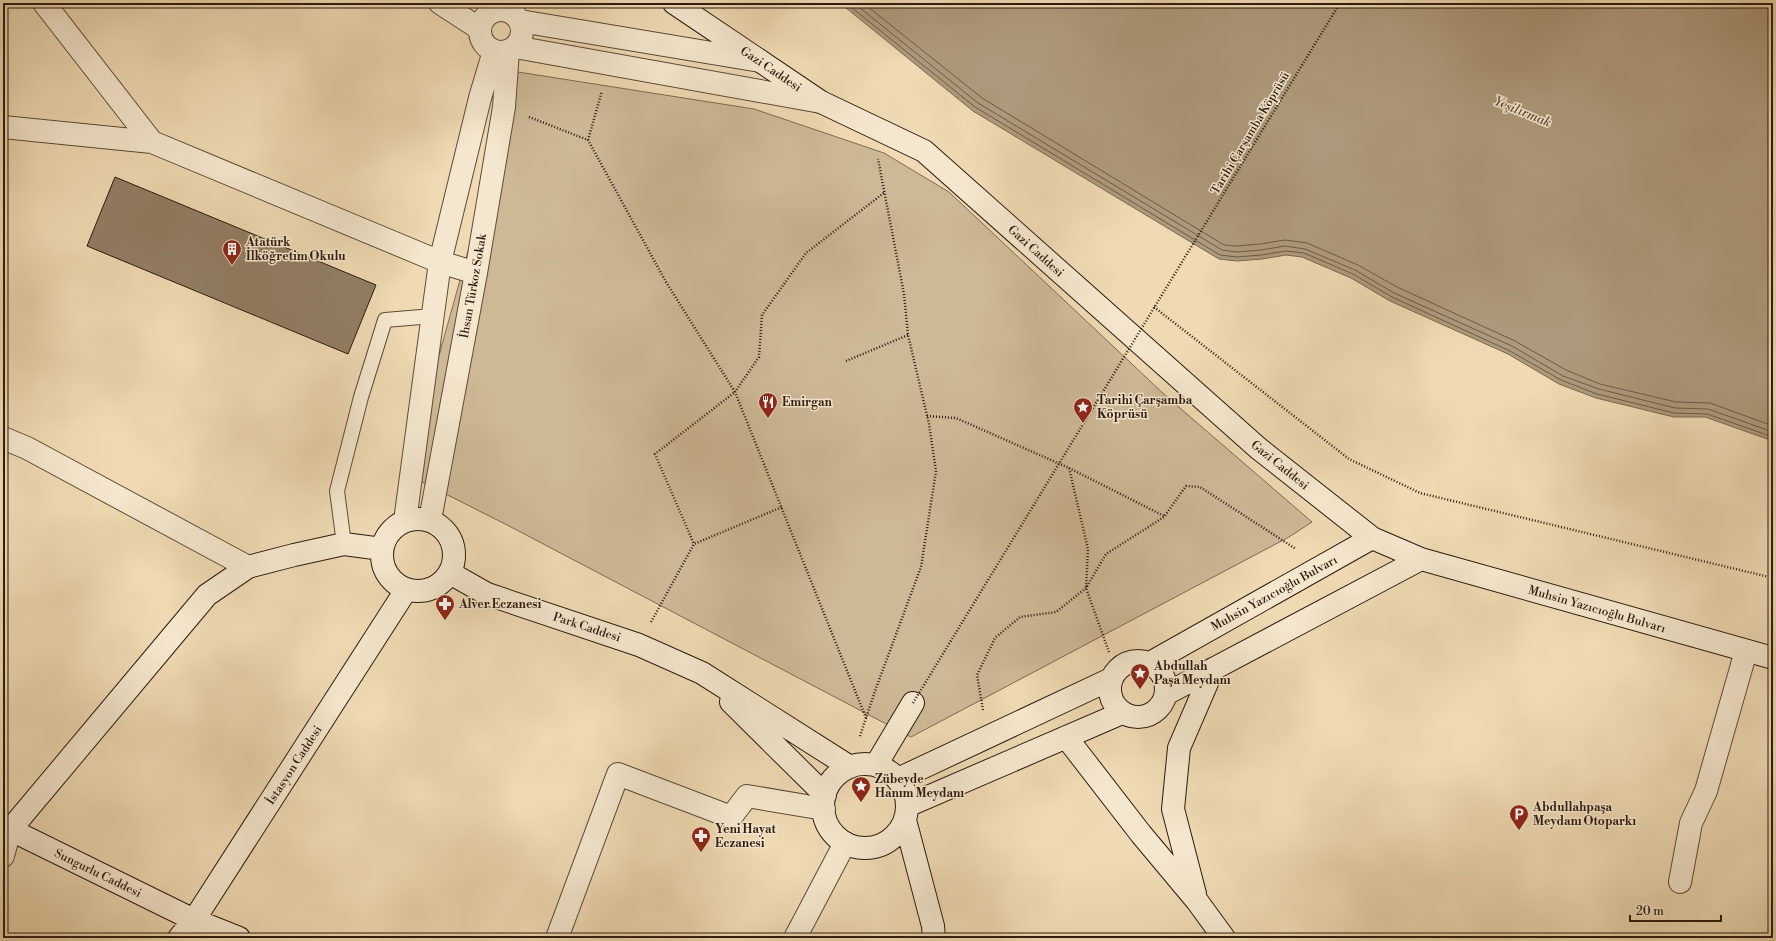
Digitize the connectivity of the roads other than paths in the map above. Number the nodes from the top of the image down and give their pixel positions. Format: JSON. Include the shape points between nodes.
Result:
{"nodes":[{"id":1,"x":44,"y":3,"type":"edge"},
{"id":2,"x":440,"y":3,"type":"edge"},
{"id":3,"x":674,"y":3,"type":"edge"},
{"id":4,"x":496,"y":13,"type":"edge"},
{"id":5,"x":506,"y":50,"type":"junction"},
{"id":6,"x":760,"y":61,"type":"junction"},
{"id":7,"x":821,"y":102,"type":"junction"},
{"id":8,"x":3,"y":127,"type":"edge"},
{"id":9,"x":152,"y":142,"type":"junction"},
{"id":10,"x":440,"y":262,"type":"junction"},
{"id":11,"x":476,"y":273,"type":"junction"},
{"id":12,"x":433,"y":316,"type":"junction"},
{"id":13,"x":3,"y":438,"type":"edge"},
{"id":14,"x":430,"y":520,"type":"junction"},
{"id":15,"x":405,"y":521,"type":"junction"},
{"id":16,"x":1372,"y":538,"type":"junction"},
{"id":17,"x":344,"y":544,"type":"junction"},
{"id":18,"x":382,"y":549,"type":"junction"},
{"id":19,"x":1421,"y":559,"type":"junction"},
{"id":20,"x":248,"y":567,"type":"junction"},
{"id":21,"x":450,"y":573,"type":"junction"},
{"id":22,"x":406,"y":590,"type":"junction"},
{"id":23,"x":1746,"y":651,"type":"junction"},
{"id":24,"x":1773,"y":658,"type":"edge"},
{"id":25,"x":1150,"y":663,"type":"junction"},
{"id":26,"x":1214,"y":669,"type":"junction"},
{"id":27,"x":702,"y":673,"type":"junction"},
{"id":28,"x":1113,"y":675,"type":"junction"},
{"id":29,"x":1166,"y":694,"type":"junction"},
{"id":30,"x":913,"y":703,"type":"road end"},
{"id":31,"x":1122,"y":713,"type":"junction"},
{"id":32,"x":1066,"y":737,"type":"junction"},
{"id":33,"x":876,"y":765,"type":"junction"},
{"id":34,"x":850,"y":767,"type":"junction"},
{"id":35,"x":898,"y":779,"type":"junction"},
{"id":36,"x":824,"y":802,"type":"junction"},
{"id":37,"x":906,"y":813,"type":"junction"},
{"id":38,"x":7,"y":828,"type":"edge"},
{"id":39,"x":845,"y":843,"type":"junction"},
{"id":40,"x":3,"y":856,"type":"edge"},
{"id":41,"x":1680,"y":882,"type":"dead end"},
{"id":42,"x":1197,"y":901,"type":"junction"},
{"id":43,"x":194,"y":920,"type":"junction"},
{"id":44,"x":179,"y":938,"type":"edge"},
{"id":45,"x":239,"y":938,"type":"edge"},
{"id":46,"x":557,"y":938,"type":"edge"},
{"id":47,"x":795,"y":938,"type":"edge"},
{"id":48,"x":934,"y":938,"type":"edge"},
{"id":49,"x":1224,"y":938,"type":"edge"}],
"edges":[{"from":1,"to":9,"type":"street"},
{"from":2,"to":4,"type":"street"},
{"from":3,"to":6,"type":"street","name":"Gazi Caddesi"},
{"from":4,"to":5,"type":"street","via":[[522,35]]},
{"from":4,"to":5,"type":"street","via":[[483,42]]},
{"from":4,"to":6,"type":"street"},
{"from":5,"to":7,"type":"street","via":[[610,64]]},
{"from":5,"to":10,"type":"street","via":[[480,98]]},
{"from":5,"to":11,"type":"street","name":"İhsan Türkoz Sokak","via":[[504,107]]},
{"from":6,"to":7,"type":"street","name":"Gazi Caddesi"},
{"from":7,"to":16,"type":"street","name":"Gazi Caddesi","via":[[924,152],[1258,448]]},
{"from":8,"to":9,"type":"street"},
{"from":9,"to":10,"type":"street"},
{"from":10,"to":11,"type":"street"},
{"from":10,"to":12,"type":"street"},
{"from":11,"to":14,"type":"street","name":"İhsan Türkoz Sokak"},
{"from":12,"to":15,"type":"street"},
{"from":12,"to":17,"type":"lane","via":[[385,320],[361,397],[337,491]]},
{"from":13,"to":20,"type":"street","via":[[27,448]]},
{"from":14,"to":15,"type":"street","via":[[417,518]]},
{"from":14,"to":21,"type":"street","via":[[441,526],[454,548],[454,561]]},
{"from":15,"to":18,"type":"street","via":[[394,527],[386,537]]},
{"from":16,"to":19,"type":"street","name":"Muhsin Yazıcıoğlu Bulvarı"},
{"from":16,"to":25,"type":"street","name":"Muhsin Yazıcıoğlu Bulvarı"},
{"from":17,"to":18,"type":"street"},
{"from":17,"to":20,"type":"street"},
{"from":18,"to":22,"type":"street","via":[[382,562],[386,574],[395,584]]},
{"from":19,"to":23,"type":"street","name":"Muhsin Yazıcıoğlu Bulvarı"},
{"from":19,"to":26,"type":"street"},
{"from":20,"to":38,"type":"street","via":[[207,595]]},
{"from":21,"to":22,"type":"street","via":[[442,583],[431,589],[419,592]]},
{"from":21,"to":27,"type":"street","name":"Park Caddesi","via":[[486,594],[639,645]]},
{"from":22,"to":43,"type":"street","name":"İstasyon Caddesi"},
{"from":23,"to":24,"type":"street","name":"Muhsin Yazıcıoğlu Bulvarı"},
{"from":23,"to":41,"type":"street","via":[[1706,791],[1691,823]]},
{"from":25,"to":28,"type":"street","via":[[1132,660],[1123,664]]},
{"from":25,"to":29,"type":"street","via":[[1164,676]]},
{"from":26,"to":29,"type":"street"},
{"from":26,"to":42,"type":"street","via":[[1179,748],[1173,809]]},
{"from":27,"to":34,"type":"street","name":"Park Caddesi"},
{"from":27,"to":36,"type":"street","name":"Park Caddesi"},
{"from":28,"to":31,"type":"street","via":[[1109,689],[1111,698]]},
{"from":28,"to":35,"type":"street"},
{"from":29,"to":31,"type":"street","via":[[1163,703],[1149,715],[1140,718]]},
{"from":30,"to":33,"type":"street"},
{"from":31,"to":32,"type":"street"},
{"from":32,"to":37,"type":"street"},
{"from":32,"to":42,"type":"street"},
{"from":33,"to":34,"type":"street"},
{"from":33,"to":35,"type":"street","via":[[888,770]]},
{"from":34,"to":36,"type":"street","via":[[838,774],[830,783]]},
{"from":35,"to":37,"type":"street","via":[[905,791]]},
{"from":36,"to":39,"type":"street","via":[[827,822],[834,834]]},
{"from":36,"to":46,"type":"street","via":[[747,796],[731,817],[618,774]]},
{"from":37,"to":39,"type":"street","via":[[898,832],[887,842],[873,847]]},
{"from":37,"to":48,"type":"street"},
{"from":38,"to":40,"type":"street"},
{"from":38,"to":43,"type":"street","name":"Sungurlu Caddesi"},
{"from":39,"to":47,"type":"street"},
{"from":42,"to":49,"type":"street"},
{"from":43,"to":44,"type":"street","name":"İstasyon Caddesi"},
{"from":43,"to":45,"type":"street","name":"Sungurlu Caddesi"}]}
